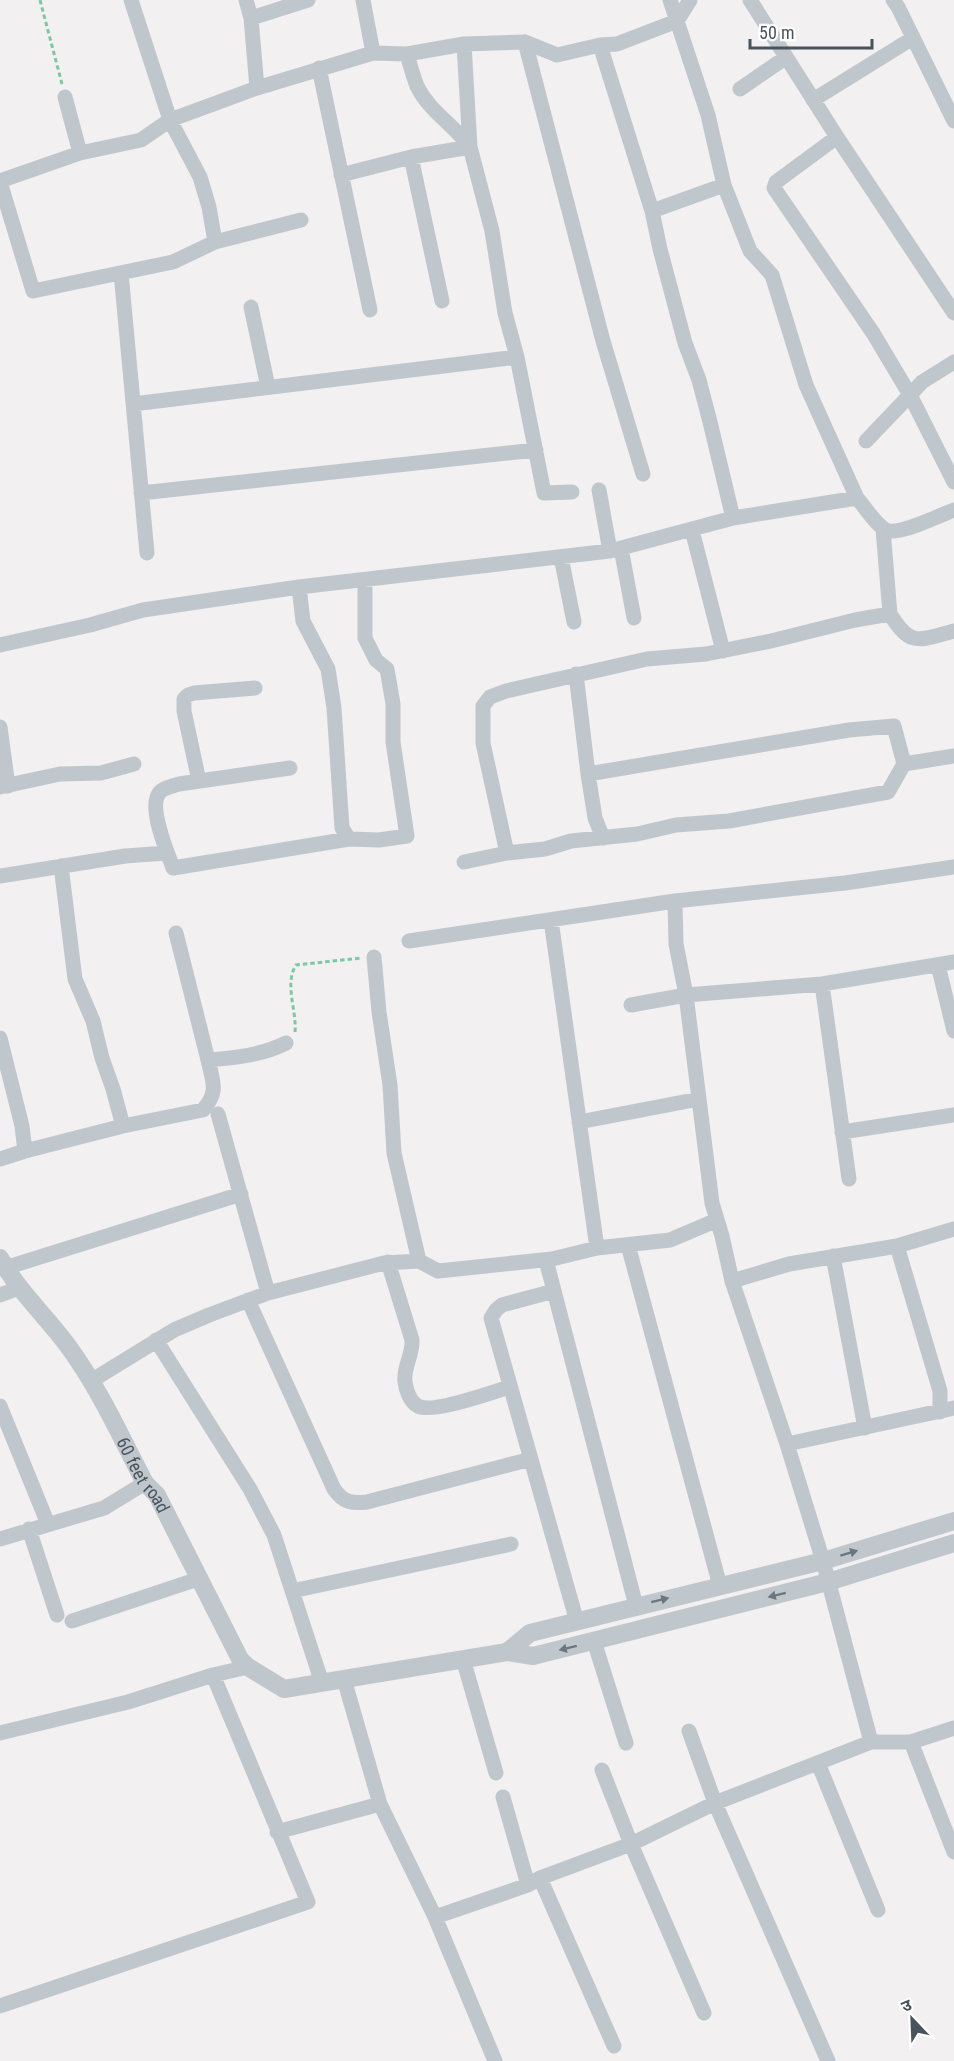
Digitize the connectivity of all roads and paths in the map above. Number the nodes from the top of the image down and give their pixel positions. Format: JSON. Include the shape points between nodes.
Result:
{"nodes":[{"id":1,"x":40,"y":0,"type":"edge"},
{"id":2,"x":130,"y":0,"type":"edge"},
{"id":3,"x":246,"y":0,"type":"edge"},
{"id":4,"x":308,"y":0,"type":"edge"},
{"id":5,"x":363,"y":0,"type":"edge"},
{"id":6,"x":670,"y":0,"type":"edge"},
{"id":7,"x":690,"y":0,"type":"edge"},
{"id":8,"x":750,"y":0,"type":"edge"},
{"id":9,"x":893,"y":0,"type":"edge"},
{"id":10,"x":251,"y":18,"type":"junction"},
{"id":11,"x":677,"y":21,"type":"junction"},
{"id":12,"x":913,"y":38,"type":"junction"},
{"id":13,"x":525,"y":42,"type":"junction"},
{"id":14,"x":464,"y":44,"type":"junction"},
{"id":15,"x":600,"y":45,"type":"junction"},
{"id":16,"x":373,"y":52,"type":"junction"},
{"id":17,"x":407,"y":54,"type":"junction"},
{"id":18,"x":785,"y":58,"type":"junction"},
{"id":19,"x":319,"y":68,"type":"junction"},
{"id":20,"x":257,"y":88,"type":"junction"},
{"id":21,"x":740,"y":89,"type":"dead end"},
{"id":22,"x":65,"y":97,"type":"joint"},
{"id":23,"x":813,"y":100,"type":"junction"},
{"id":24,"x":170,"y":120,"type":"junction"},
{"id":25,"x":954,"y":121,"type":"edge"},
{"id":26,"x":837,"y":137,"type":"junction"},
{"id":27,"x":470,"y":147,"type":"junction"},
{"id":28,"x":80,"y":153,"type":"junction"},
{"id":29,"x":411,"y":157,"type":"junction"},
{"id":30,"x":341,"y":175,"type":"junction"},
{"id":31,"x":0,"y":182,"type":"edge"},
{"id":32,"x":724,"y":185,"type":"junction"},
{"id":33,"x":652,"y":211,"type":"junction"},
{"id":34,"x":301,"y":220,"type":"dead end"},
{"id":35,"x":215,"y":242,"type":"junction"},
{"id":36,"x":122,"y":273,"type":"junction"},
{"id":37,"x":442,"y":301,"type":"dead end"},
{"id":38,"x":251,"y":307,"type":"dead end"},
{"id":39,"x":370,"y":310,"type":"dead end"},
{"id":40,"x":954,"y":313,"type":"edge"},
{"id":41,"x":517,"y":357,"type":"junction"},
{"id":42,"x":954,"y":362,"type":"edge"},
{"id":43,"x":268,"y":387,"type":"junction"},
{"id":44,"x":910,"y":395,"type":"junction"},
{"id":45,"x":133,"y":404,"type":"junction"},
{"id":46,"x":866,"y":441,"type":"dead end"},
{"id":47,"x":536,"y":450,"type":"junction"},
{"id":48,"x":643,"y":474,"type":"dead end"},
{"id":49,"x":954,"y":482,"type":"edge"},
{"id":50,"x":599,"y":490,"type":"dead end"},
{"id":51,"x":572,"y":492,"type":"dead end"},
{"id":52,"x":141,"y":493,"type":"junction"},
{"id":53,"x":857,"y":498,"type":"junction"},
{"id":54,"x":954,"y":510,"type":"edge"},
{"id":55,"x":733,"y":518,"type":"junction"},
{"id":56,"x":883,"y":529,"type":"junction"},
{"id":57,"x":692,"y":530,"type":"junction"},
{"id":58,"x":615,"y":550,"type":"junction"},
{"id":59,"x":147,"y":553,"type":"dead end"},
{"id":60,"x":561,"y":557,"type":"junction"},
{"id":61,"x":365,"y":580,"type":"junction"},
{"id":62,"x":299,"y":587,"type":"junction"},
{"id":63,"x":890,"y":614,"type":"junction"},
{"id":64,"x":634,"y":618,"type":"dead end"},
{"id":65,"x":574,"y":622,"type":"dead end"},
{"id":66,"x":954,"y":631,"type":"edge"},
{"id":67,"x":0,"y":645,"type":"edge"},
{"id":68,"x":723,"y":651,"type":"junction"},
{"id":69,"x":576,"y":674,"type":"junction"},
{"id":70,"x":255,"y":688,"type":"dead end"},
{"id":71,"x":0,"y":728,"type":"edge"},
{"id":72,"x":954,"y":756,"type":"edge"},
{"id":73,"x":134,"y":764,"type":"dead end"},
{"id":74,"x":904,"y":764,"type":"junction"},
{"id":75,"x":290,"y":768,"type":"dead end"},
{"id":76,"x":588,"y":774,"type":"junction"},
{"id":77,"x":199,"y":781,"type":"junction"},
{"id":78,"x":4,"y":786,"type":"edge"},
{"id":79,"x":603,"y":838,"type":"junction"},
{"id":80,"x":349,"y":839,"type":"junction"},
{"id":81,"x":167,"y":853,"type":"junction"},
{"id":82,"x":507,"y":853,"type":"junction"},
{"id":83,"x":464,"y":862,"type":"dead end"},
{"id":84,"x":61,"y":866,"type":"junction"},
{"id":85,"x":954,"y":867,"type":"edge"},
{"id":86,"x":0,"y":876,"type":"edge"},
{"id":87,"x":675,"y":901,"type":"junction"},
{"id":88,"x":551,"y":920,"type":"junction"},
{"id":89,"x":176,"y":933,"type":"dead end"},
{"id":90,"x":410,"y":941,"type":"dead end"},
{"id":91,"x":374,"y":957,"type":"joint"},
{"id":92,"x":954,"y":962,"type":"edge"},
{"id":93,"x":938,"y":965,"type":"junction"},
{"id":94,"x":822,"y":984,"type":"junction"},
{"id":95,"x":686,"y":995,"type":"junction"},
{"id":96,"x":631,"y":1005,"type":"dead end"},
{"id":97,"x":954,"y":1031,"type":"edge"},
{"id":98,"x":0,"y":1038,"type":"edge"},
{"id":99,"x":286,"y":1043,"type":"joint"},
{"id":100,"x":208,"y":1060,"type":"junction"},
{"id":101,"x":699,"y":1099,"type":"junction"},
{"id":102,"x":218,"y":1114,"type":"dead end"},
{"id":103,"x":954,"y":1115,"type":"edge"},
{"id":104,"x":579,"y":1122,"type":"junction"},
{"id":105,"x":123,"y":1126,"type":"junction"},
{"id":106,"x":842,"y":1132,"type":"junction"},
{"id":107,"x":25,"y":1151,"type":"junction"},
{"id":108,"x":0,"y":1159,"type":"edge"},
{"id":109,"x":849,"y":1179,"type":"dead end"},
{"id":110,"x":241,"y":1194,"type":"junction"},
{"id":111,"x":717,"y":1220,"type":"junction"},
{"id":112,"x":954,"y":1229,"type":"edge"},
{"id":113,"x":628,"y":1245,"type":"junction"},
{"id":114,"x":897,"y":1246,"type":"junction"},
{"id":115,"x":597,"y":1248,"type":"junction"},
{"id":116,"x":833,"y":1256,"type":"junction"},
{"id":117,"x":546,"y":1260,"type":"junction"},
{"id":118,"x":419,"y":1261,"type":"junction"},
{"id":119,"x":388,"y":1262,"type":"junction"},
{"id":120,"x":3,"y":1263,"type":"edge"},
{"id":121,"x":732,"y":1281,"type":"junction"},
{"id":122,"x":19,"y":1288,"type":"junction"},
{"id":123,"x":554,"y":1291,"type":"junction"},
{"id":124,"x":268,"y":1293,"type":"junction"},
{"id":125,"x":0,"y":1295,"type":"edge"},
{"id":126,"x":248,"y":1300,"type":"junction"},
{"id":127,"x":156,"y":1340,"type":"junction"},
{"id":128,"x":91,"y":1381,"type":"junction"},
{"id":129,"x":509,"y":1387,"type":"junction"},
{"id":130,"x":0,"y":1406,"type":"edge"},
{"id":131,"x":947,"y":1410,"type":"edge"},
{"id":132,"x":866,"y":1428,"type":"junction"},
{"id":133,"x":787,"y":1444,"type":"junction"},
{"id":134,"x":531,"y":1459,"type":"junction"},
{"id":135,"x":145,"y":1482,"type":"junction"},
{"id":136,"x":954,"y":1521,"type":"edge"},
{"id":137,"x":48,"y":1524,"type":"junction"},
{"id":138,"x":29,"y":1529,"type":"junction"},
{"id":139,"x":0,"y":1539,"type":"edge"},
{"id":140,"x":954,"y":1543,"type":"edge"},
{"id":141,"x":511,"y":1544,"type":"dead end"},
{"id":142,"x":823,"y":1561,"type":"junction"},
{"id":143,"x":198,"y":1579,"type":"junction"},
{"id":144,"x":828,"y":1582,"type":"junction"},
{"id":145,"x":720,"y":1586,"type":"junction"},
{"id":146,"x":292,"y":1591,"type":"junction"},
{"id":147,"x":636,"y":1606,"type":"junction"},
{"id":148,"x":57,"y":1616,"type":"dead end"},
{"id":149,"x":72,"y":1621,"type":"dead end"},
{"id":150,"x":577,"y":1622,"type":"junction"},
{"id":151,"x":594,"y":1641,"type":"junction"},
{"id":152,"x":507,"y":1652,"type":"junction"},
{"id":153,"x":463,"y":1659,"type":"junction"},
{"id":154,"x":248,"y":1667,"type":"junction"},
{"id":155,"x":213,"y":1675,"type":"junction"},
{"id":156,"x":344,"y":1679,"type":"junction"},
{"id":157,"x":322,"y":1683,"type":"junction"},
{"id":158,"x":954,"y":1728,"type":"edge"},
{"id":159,"x":689,"y":1731,"type":"dead end"},
{"id":160,"x":0,"y":1733,"type":"edge"},
{"id":161,"x":871,"y":1742,"type":"junction"},
{"id":162,"x":911,"y":1742,"type":"junction"},
{"id":163,"x":626,"y":1743,"type":"dead end"},
{"id":164,"x":818,"y":1763,"type":"junction"},
{"id":165,"x":602,"y":1770,"type":"dead end"},
{"id":166,"x":496,"y":1773,"type":"dead end"},
{"id":167,"x":503,"y":1797,"type":"dead end"},
{"id":168,"x":715,"y":1803,"type":"junction"},
{"id":169,"x":380,"y":1804,"type":"junction"},
{"id":170,"x":277,"y":1832,"type":"junction"},
{"id":171,"x":631,"y":1844,"type":"junction"},
{"id":172,"x":954,"y":1852,"type":"edge"},
{"id":173,"x":534,"y":1881,"type":"junction"},
{"id":174,"x":878,"y":1910,"type":"dead end"},
{"id":175,"x":435,"y":1917,"type":"junction"},
{"id":176,"x":0,"y":2006,"type":"edge"},
{"id":177,"x":704,"y":2013,"type":"dead end"},
{"id":178,"x":614,"y":2046,"type":"dead end"},
{"id":179,"x":495,"y":2061,"type":"edge"},
{"id":180,"x":828,"y":2061,"type":"edge"}],
"edges":[{"from":1,"to":22,"type":"path"},
{"from":2,"to":24,"type":"street"},
{"from":3,"to":10,"type":"street"},
{"from":4,"to":10,"type":"street"},
{"from":5,"to":16,"type":"street"},
{"from":6,"to":11,"type":"street"},
{"from":7,"to":11,"type":"street"},
{"from":8,"to":18,"type":"street"},
{"from":9,"to":12,"type":"street"},
{"from":10,"to":20,"type":"street"},
{"from":11,"to":15,"type":"street","via":[[617,44]]},
{"from":11,"to":32,"type":"street","via":[[708,115]]},
{"from":12,"to":23,"type":"street"},
{"from":12,"to":25,"type":"street"},
{"from":13,"to":14,"type":"street"},
{"from":13,"to":15,"type":"street","via":[[557,55]]},
{"from":13,"to":48,"type":"street","via":[[603,341]]},
{"from":14,"to":17,"type":"street"},
{"from":14,"to":27,"type":"street"},
{"from":15,"to":33,"type":"street"},
{"from":16,"to":17,"type":"street"},
{"from":16,"to":19,"type":"street"},
{"from":17,"to":27,"type":"street","via":[[418,86],[428,101]]},
{"from":18,"to":21,"type":"street"},
{"from":18,"to":23,"type":"street"},
{"from":19,"to":20,"type":"street"},
{"from":19,"to":30,"type":"street"},
{"from":20,"to":24,"type":"street"},
{"from":22,"to":28,"type":"street"},
{"from":23,"to":26,"type":"street"},
{"from":24,"to":28,"type":"street","via":[[141,140]]},
{"from":24,"to":35,"type":"street","via":[[200,177]]},
{"from":26,"to":40,"type":"street"},
{"from":26,"to":44,"type":"street","via":[[776,182],[774,188],[867,324]]},
{"from":27,"to":29,"type":"street"},
{"from":27,"to":41,"type":"street","via":[[483,190]]},
{"from":28,"to":31,"type":"street"},
{"from":29,"to":30,"type":"street"},
{"from":29,"to":37,"type":"street"},
{"from":30,"to":39,"type":"street"},
{"from":31,"to":36,"type":"street","via":[[33,291]]},
{"from":32,"to":33,"type":"street"},
{"from":32,"to":53,"type":"street","via":[[750,251],[772,275],[806,384]]},
{"from":33,"to":55,"type":"street"},
{"from":34,"to":35,"type":"street"},
{"from":35,"to":36,"type":"street","via":[[173,262]]},
{"from":36,"to":45,"type":"street"},
{"from":38,"to":43,"type":"street"},
{"from":41,"to":43,"type":"street"},
{"from":41,"to":47,"type":"street"},
{"from":42,"to":44,"type":"street","via":[[922,382]]},
{"from":43,"to":45,"type":"street"},
{"from":44,"to":46,"type":"street"},
{"from":44,"to":49,"type":"street"},
{"from":45,"to":52,"type":"street"},
{"from":47,"to":51,"type":"street","via":[[544,493]]},
{"from":47,"to":52,"type":"street"},
{"from":50,"to":58,"type":"street"},
{"from":52,"to":59,"type":"street"},
{"from":53,"to":55,"type":"street"},
{"from":53,"to":56,"type":"street"},
{"from":54,"to":56,"type":"street","via":[[892,532]]},
{"from":55,"to":57,"type":"street"},
{"from":56,"to":63,"type":"street"},
{"from":57,"to":58,"type":"street"},
{"from":57,"to":68,"type":"street"},
{"from":58,"to":60,"type":"street"},
{"from":58,"to":64,"type":"street"},
{"from":60,"to":61,"type":"street"},
{"from":60,"to":65,"type":"street"},
{"from":61,"to":62,"type":"street"},
{"from":61,"to":80,"type":"street","via":[[365,638],[376,660],[387,669],[407,836]]},
{"from":62,"to":67,"type":"street","via":[[143,610]]},
{"from":62,"to":80,"type":"street","via":[[303,621],[328,669],[341,821]]},
{"from":63,"to":66,"type":"street","via":[[909,636],[923,639]]},
{"from":63,"to":68,"type":"street"},
{"from":68,"to":69,"type":"street","via":[[647,659]]},
{"from":69,"to":76,"type":"street"},
{"from":69,"to":82,"type":"street","via":[[506,691],[490,697],[483,706],[483,743]]},
{"from":70,"to":77,"type":"street","via":[[194,693],[184,699]]},
{"from":71,"to":78,"type":"street"},
{"from":72,"to":74,"type":"street"},
{"from":73,"to":78,"type":"street","via":[[101,773],[60,774]]},
{"from":74,"to":76,"type":"street","via":[[894,726]]},
{"from":74,"to":79,"type":"street","via":[[888,792],[729,821],[676,825]]},
{"from":75,"to":77,"type":"street"},
{"from":76,"to":79,"type":"street","via":[[595,818]]},
{"from":77,"to":81,"type":"street","via":[[159,792],[155,814]]},
{"from":79,"to":82,"type":"street"},
{"from":80,"to":81,"type":"street","via":[[173,868]]},
{"from":81,"to":84,"type":"street"},
{"from":82,"to":83,"type":"street"},
{"from":84,"to":86,"type":"street"},
{"from":84,"to":105,"type":"street","via":[[75,979],[93,1020]]},
{"from":85,"to":87,"type":"street"},
{"from":87,"to":88,"type":"street"},
{"from":87,"to":95,"type":"street","via":[[676,944]]},
{"from":88,"to":90,"type":"street"},
{"from":88,"to":104,"type":"street"},
{"from":89,"to":100,"type":"street"},
{"from":91,"to":99,"type":"path","via":[[296,964],[291,980],[296,1032]]},
{"from":91,"to":118,"type":"street","via":[[394,1152]]},
{"from":92,"to":93,"type":"street"},
{"from":93,"to":94,"type":"street"},
{"from":93,"to":97,"type":"street"},
{"from":94,"to":95,"type":"street"},
{"from":94,"to":106,"type":"street"},
{"from":95,"to":96,"type":"street"},
{"from":95,"to":101,"type":"street"},
{"from":98,"to":107,"type":"street"},
{"from":99,"to":100,"type":"street","via":[[275,1049]]},
{"from":100,"to":105,"type":"street","via":[[215,1089],[203,1110]]},
{"from":101,"to":104,"type":"street"},
{"from":101,"to":111,"type":"street"},
{"from":102,"to":110,"type":"street"},
{"from":103,"to":106,"type":"street"},
{"from":104,"to":115,"type":"street"},
{"from":105,"to":107,"type":"street"},
{"from":106,"to":109,"type":"street"},
{"from":107,"to":108,"type":"street"},
{"from":110,"to":120,"type":"street"},
{"from":110,"to":124,"type":"street"},
{"from":111,"to":113,"type":"street","via":[[670,1240]]},
{"from":111,"to":121,"type":"street"},
{"from":112,"to":114,"type":"street"},
{"from":113,"to":115,"type":"street"},
{"from":113,"to":145,"type":"street"},
{"from":114,"to":116,"type":"street"},
{"from":114,"to":131,"type":"street"},
{"from":115,"to":117,"type":"street"},
{"from":116,"to":121,"type":"street"},
{"from":116,"to":132,"type":"street"},
{"from":117,"to":118,"type":"street","via":[[438,1271]]},
{"from":117,"to":123,"type":"street"},
{"from":118,"to":119,"type":"street"},
{"from":119,"to":124,"type":"street"},
{"from":119,"to":129,"type":"street","via":[[412,1340],[413,1349],[405,1369],[412,1401],[425,1409]]},
{"from":120,"to":122,"type":"street","name":"60 feet road"},
{"from":121,"to":133,"type":"street"},
{"from":122,"to":125,"type":"street"},
{"from":122,"to":128,"type":"street","name":"60 feet road","via":[[67,1345]]},
{"from":123,"to":129,"type":"street","via":[[502,1305],[491,1318]]},
{"from":123,"to":147,"type":"street"},
{"from":124,"to":126,"type":"street"},
{"from":126,"to":127,"type":"street"},
{"from":126,"to":134,"type":"street","via":[[333,1489],[347,1503],[367,1502]]},
{"from":127,"to":128,"type":"street"},
{"from":127,"to":146,"type":"street","via":[[250,1489],[274,1535]]},
{"from":128,"to":135,"type":"street","name":"60 feet road"},
{"from":129,"to":134,"type":"street"},
{"from":130,"to":137,"type":"street"},
{"from":131,"to":132,"type":"street"},
{"from":132,"to":133,"type":"street"},
{"from":133,"to":142,"type":"street"},
{"from":134,"to":150,"type":"street"},
{"from":135,"to":137,"type":"street","via":[[104,1508]]},
{"from":135,"to":143,"type":"street","name":"60 feet road","via":[[157,1495]]},
{"from":142,"to":136,"type":"street","one_way":true},
{"from":137,"to":138,"type":"street"},
{"from":138,"to":139,"type":"street"},
{"from":138,"to":148,"type":"street"},
{"from":140,"to":144,"type":"street"},
{"from":141,"to":146,"type":"street"},
{"from":142,"to":144,"type":"street"},
{"from":142,"to":145,"type":"street"},
{"from":143,"to":149,"type":"street"},
{"from":143,"to":154,"type":"street","name":"60 feet road","via":[[240,1659]]},
{"from":144,"to":151,"type":"street","one_way":true},
{"from":144,"to":161,"type":"street"},
{"from":147,"to":145,"type":"street","one_way":true},
{"from":146,"to":157,"type":"street"},
{"from":147,"to":150,"type":"street"},
{"from":150,"to":152,"type":"street","via":[[530,1633]]},
{"from":151,"to":152,"type":"street","one_way":true,"via":[[533,1656]]},
{"from":151,"to":163,"type":"street"},
{"from":152,"to":153,"type":"street"},
{"from":153,"to":156,"type":"street"},
{"from":153,"to":166,"type":"street"},
{"from":154,"to":155,"type":"street"},
{"from":154,"to":157,"type":"street","name":"60 feet road","via":[[284,1689]]},
{"from":155,"to":160,"type":"street","via":[[128,1702]]},
{"from":155,"to":170,"type":"street"},
{"from":156,"to":157,"type":"street"},
{"from":156,"to":169,"type":"street"},
{"from":158,"to":162,"type":"street"},
{"from":159,"to":168,"type":"street"},
{"from":161,"to":162,"type":"street"},
{"from":161,"to":164,"type":"street"},
{"from":162,"to":172,"type":"street"},
{"from":164,"to":168,"type":"street"},
{"from":164,"to":174,"type":"street"},
{"from":165,"to":171,"type":"street"},
{"from":167,"to":173,"type":"street"},
{"from":168,"to":171,"type":"street"},
{"from":168,"to":180,"type":"street"},
{"from":169,"to":170,"type":"street"},
{"from":169,"to":175,"type":"street"},
{"from":170,"to":176,"type":"street","via":[[308,1902]]},
{"from":171,"to":173,"type":"street"},
{"from":171,"to":177,"type":"street"},
{"from":173,"to":175,"type":"street"},
{"from":173,"to":178,"type":"street"},
{"from":175,"to":179,"type":"street"}]}
